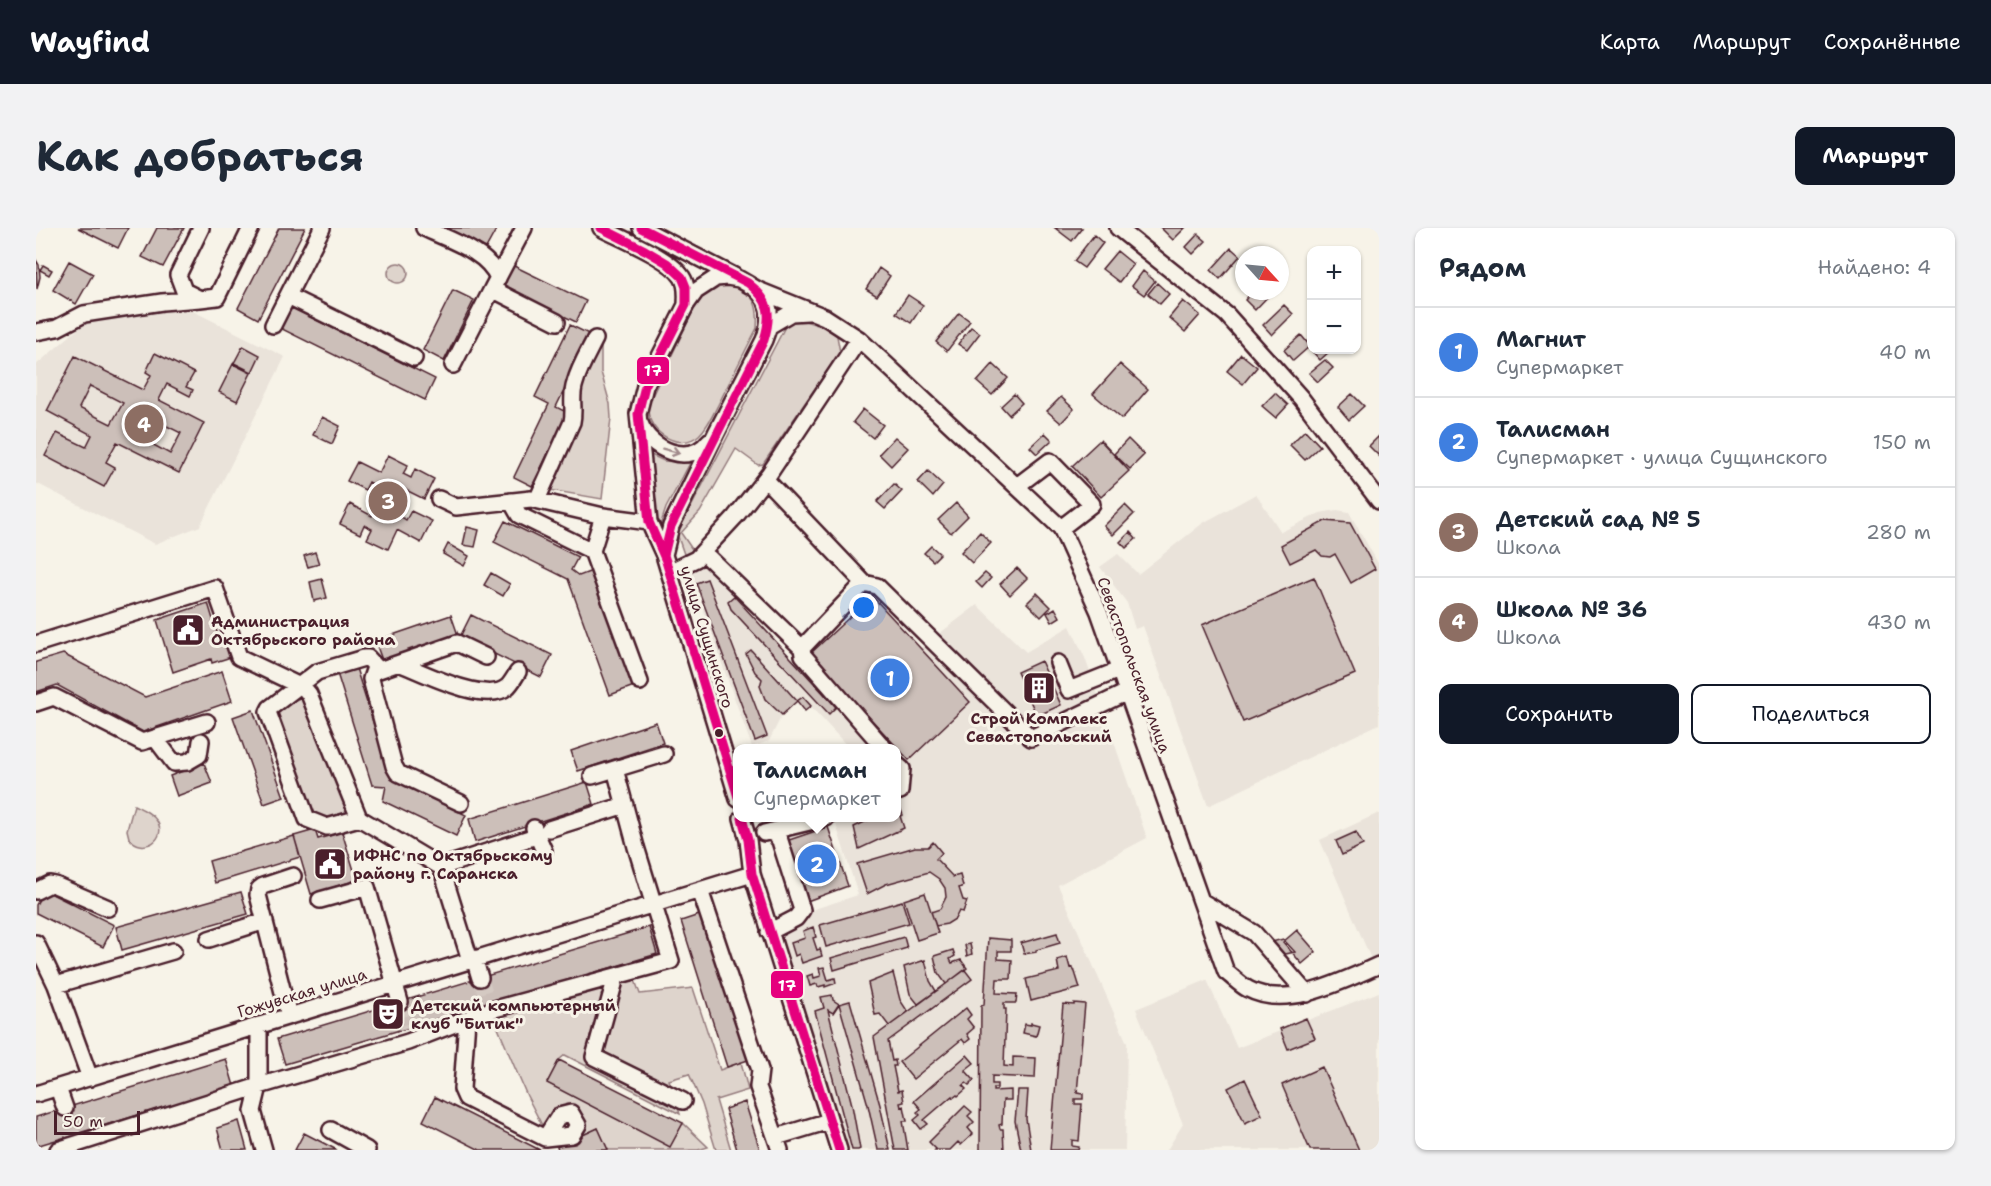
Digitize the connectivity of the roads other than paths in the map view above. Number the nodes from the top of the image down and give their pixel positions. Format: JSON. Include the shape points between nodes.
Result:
{"nodes":[{"id":1,"x":201,"y":228,"type":"edge"},
{"id":2,"x":251,"y":228,"type":"edge"},
{"id":3,"x":322,"y":228,"type":"edge"},
{"id":4,"x":424,"y":228,"type":"edge"},
{"id":5,"x":524,"y":228,"type":"edge"},
{"id":6,"x":601,"y":228,"type":"edge"},
{"id":7,"x":641,"y":228,"type":"edge"},
{"id":8,"x":1118,"y":228,"type":"edge"},
{"id":9,"x":739,"y":279,"type":"junction"},
{"id":10,"x":495,"y":283,"type":"junction"},
{"id":11,"x":758,"y":290,"type":"junction"},
{"id":12,"x":288,"y":296,"type":"junction"},
{"id":13,"x":200,"y":299,"type":"junction"},
{"id":14,"x":686,"y":305,"type":"junction"},
{"id":15,"x":811,"y":311,"type":"junction"},
{"id":16,"x":557,"y":322,"type":"dead end"},
{"id":17,"x":273,"y":325,"type":"dead end"},
{"id":18,"x":769,"y":326,"type":"junction"},
{"id":19,"x":36,"y":332,"type":"edge"},
{"id":20,"x":595,"y":339,"type":"dead end"},
{"id":21,"x":859,"y":339,"type":"junction"},
{"id":22,"x":414,"y":358,"type":"dead end"},
{"id":23,"x":453,"y":365,"type":"dead end"},
{"id":24,"x":638,"y":414,"type":"junction"},
{"id":25,"x":716,"y":433,"type":"junction"},
{"id":26,"x":765,"y":479,"type":"junction"},
{"id":27,"x":1017,"y":486,"type":"junction"},
{"id":28,"x":439,"y":499,"type":"dead end"},
{"id":29,"x":537,"y":500,"type":"junction"},
{"id":30,"x":511,"y":501,"type":"junction"},
{"id":31,"x":1379,"y":501,"type":"edge"},
{"id":32,"x":603,"y":516,"type":"junction"},
{"id":33,"x":649,"y":522,"type":"junction"},
{"id":34,"x":1061,"y":528,"type":"junction"},
{"id":35,"x":592,"y":551,"type":"junction"},
{"id":36,"x":703,"y":552,"type":"junction"},
{"id":37,"x":664,"y":555,"type":"junction"},
{"id":38,"x":669,"y":572,"type":"junction"},
{"id":39,"x":864,"y":583,"type":"junction"},
{"id":40,"x":36,"y":644,"type":"edge"},
{"id":41,"x":802,"y":648,"type":"junction"},
{"id":42,"x":486,"y":657,"type":"dead end"},
{"id":43,"x":399,"y":663,"type":"junction"},
{"id":44,"x":1058,"y":663,"type":"dead end"},
{"id":45,"x":375,"y":667,"type":"junction"},
{"id":46,"x":1119,"y":670,"type":"junction"},
{"id":47,"x":518,"y":672,"type":"dead end"},
{"id":48,"x":640,"y":682,"type":"dead end"},
{"id":49,"x":297,"y":685,"type":"junction"},
{"id":50,"x":1127,"y":692,"type":"junction"},
{"id":51,"x":36,"y":703,"type":"edge"},
{"id":52,"x":207,"y":722,"type":"dead end"},
{"id":53,"x":155,"y":738,"type":"junction"},
{"id":54,"x":201,"y":741,"type":"dead end"},
{"id":55,"x":881,"y":744,"type":"edge"},
{"id":56,"x":664,"y":754,"type":"dead end"},
{"id":57,"x":615,"y":769,"type":"junction"},
{"id":58,"x":592,"y":776,"type":"dead end"},
{"id":59,"x":733,"y":783,"type":"edge"},
{"id":60,"x":461,"y":803,"type":"dead end"},
{"id":61,"x":625,"y":805,"type":"junction"},
{"id":62,"x":358,"y":818,"type":"junction"},
{"id":63,"x":743,"y":822,"type":"edge"},
{"id":64,"x":809,"y":822,"type":"edge"},
{"id":65,"x":540,"y":831,"type":"junction"},
{"id":66,"x":768,"y":832,"type":"junction"},
{"id":67,"x":748,"y":840,"type":"junction"},
{"id":68,"x":544,"y":851,"type":"dead end"},
{"id":69,"x":441,"y":867,"type":"junction"},
{"id":70,"x":752,"y":874,"type":"junction"},
{"id":71,"x":293,"y":876,"type":"dead end"},
{"id":72,"x":700,"y":890,"type":"junction"},
{"id":73,"x":36,"y":891,"type":"edge"},
{"id":74,"x":320,"y":900,"type":"dead end"},
{"id":75,"x":1201,"y":901,"type":"junction"},
{"id":76,"x":655,"y":904,"type":"junction"},
{"id":77,"x":108,"y":908,"type":"dead end"},
{"id":78,"x":265,"y":921,"type":"junction"},
{"id":79,"x":769,"y":932,"type":"junction"},
{"id":80,"x":209,"y":939,"type":"dead end"},
{"id":81,"x":36,"y":943,"type":"edge"},
{"id":82,"x":173,"y":951,"type":"dead end"},
{"id":83,"x":472,"y":959,"type":"junction"},
{"id":84,"x":1379,"y":965,"type":"edge"},
{"id":85,"x":616,"y":977,"type":"junction"},
{"id":86,"x":480,"y":978,"type":"tunnel mouth"},
{"id":87,"x":395,"y":983,"type":"junction"},
{"id":88,"x":56,"y":985,"type":"junction"},
{"id":89,"x":1307,"y":994,"type":"junction"},
{"id":90,"x":400,"y":1002,"type":"tunnel mouth"},
{"id":91,"x":289,"y":1016,"type":"junction"},
{"id":92,"x":467,"y":1019,"type":"junction"},
{"id":93,"x":259,"y":1025,"type":"junction"},
{"id":94,"x":90,"y":1078,"type":"junction"},
{"id":95,"x":259,"y":1086,"type":"junction"},
{"id":96,"x":58,"y":1088,"type":"junction"},
{"id":97,"x":36,"y":1094,"type":"edge"},
{"id":98,"x":683,"y":1101,"type":"dead end"},
{"id":99,"x":64,"y":1108,"type":"tunnel mouth"},
{"id":100,"x":829,"y":1121,"type":"junction"},
{"id":101,"x":331,"y":1130,"type":"dead end"},
{"id":102,"x":545,"y":1138,"type":"dead end"},
{"id":103,"x":778,"y":1144,"type":"edge"},
{"id":104,"x":57,"y":1150,"type":"edge"},
{"id":105,"x":264,"y":1150,"type":"edge"},
{"id":106,"x":367,"y":1150,"type":"edge"},
{"id":107,"x":838,"y":1150,"type":"edge"}],
"edges":[{"from":1,"to":13,"type":"street","via":[[178,275],[184,291]]},
{"from":2,"to":13,"type":"street","via":[[217,297]]},
{"from":3,"to":12,"type":"street"},
{"from":4,"to":10,"type":"street","via":[[494,267]]},
{"from":5,"to":10,"type":"street"},
{"from":6,"to":14,"type":"street","via":[[674,268],[687,291]]},
{"from":7,"to":9,"type":"street"},
{"from":8,"to":31,"type":"street","via":[[1227,315],[1301,398]]},
{"from":9,"to":11,"type":"street","name":"Севастопольская улица"},
{"from":9,"to":14,"type":"street","via":[[727,277],[706,282]]},
{"from":10,"to":16,"type":"street"},
{"from":10,"to":23,"type":"street"},
{"from":11,"to":15,"type":"street","name":"Севастопольская улица"},
{"from":11,"to":18,"type":"street","via":[[769,310]]},
{"from":12,"to":17,"type":"street"},
{"from":12,"to":22,"type":"street"},
{"from":13,"to":19,"type":"street","via":[[84,314],[57,328]]},
{"from":14,"to":24,"type":"street","via":[[645,386]]},
{"from":15,"to":18,"type":"street","via":[[791,313]]},
{"from":15,"to":21,"type":"street","name":"Севастопольская улица"},
{"from":18,"to":25,"type":"street"},
{"from":20,"to":29,"type":"street","via":[[574,384],[572,422]]},
{"from":21,"to":26,"type":"street"},
{"from":21,"to":27,"type":"street","name":"Севастопольская улица"},
{"from":24,"to":25,"type":"street","one_way":true,"via":[[649,438],[670,452],[696,452]]},
{"from":24,"to":33,"type":"street","name":"улица Сущинского"},
{"from":25,"to":37,"type":"street","via":[[671,526]]},
{"from":26,"to":36,"type":"street"},
{"from":26,"to":39,"type":"street"},
{"from":27,"to":34,"type":"street","name":"Севастопольская улица"},
{"from":27,"to":34,"type":"street","via":[[1050,461],[1092,504]]},
{"from":28,"to":30,"type":"street","via":[[456,507]]},
{"from":29,"to":30,"type":"street"},
{"from":29,"to":32,"type":"street"},
{"from":30,"to":35,"type":"street","via":[[519,515]]},
{"from":32,"to":33,"type":"street"},
{"from":32,"to":35,"type":"street"},
{"from":33,"to":37,"type":"street","name":"улица Сущинского"},
{"from":34,"to":46,"type":"street","name":"Севастопольская улица","via":[[1099,612]]},
{"from":35,"to":48,"type":"street"},
{"from":36,"to":38,"type":"street"},
{"from":36,"to":41,"type":"street"},
{"from":37,"to":38,"type":"street","name":"улица Сущинского"},
{"from":38,"to":59,"type":"street","name":"улица Сущинского"},
{"from":39,"to":41,"type":"street"},
{"from":39,"to":50,"type":"street","via":[[877,586],[1030,738]]},
{"from":40,"to":49,"type":"street","via":[[215,588],[239,657]]},
{"from":41,"to":55,"type":"street","via":[[803,655]]},
{"from":42,"to":43,"type":"street","via":[[457,643]]},
{"from":43,"to":45,"type":"street","via":[[379,670]]},
{"from":43,"to":47,"type":"street","via":[[468,690],[491,694],[507,688]]},
{"from":44,"to":46,"type":"street","via":[[1069,690]]},
{"from":45,"to":49,"type":"street","via":[[364,658],[317,672]]},
{"from":45,"to":60,"type":"street","via":[[371,679],[398,773]]},
{"from":46,"to":50,"type":"street","name":"Севастопольская улица"},
{"from":49,"to":62,"type":"street","via":[[309,694]]},
{"from":49,"to":62,"type":"street","via":[[268,712],[308,819],[327,827]]},
{"from":50,"to":75,"type":"street","name":"Севастопольская улица"},
{"from":51,"to":53,"type":"street","via":[[54,697],[142,742]]},
{"from":52,"to":53,"type":"street"},
{"from":53,"to":54,"type":"street","via":[[174,763],[188,762],[199,755]]},
{"from":56,"to":57,"type":"street"},
{"from":57,"to":58,"type":"street"},
{"from":57,"to":61,"type":"street"},
{"from":61,"to":65,"type":"street"},
{"from":61,"to":76,"type":"street"},
{"from":62,"to":69,"type":"street"},
{"from":63,"to":67,"type":"street"},
{"from":64,"to":66,"type":"street"},
{"from":65,"to":68,"type":"street"},
{"from":65,"to":69,"type":"street"},
{"from":66,"to":67,"type":"street"},
{"from":66,"to":79,"type":"street","via":[[780,841],[802,910],[796,918]]},
{"from":67,"to":70,"type":"street"},
{"from":69,"to":83,"type":"street"},
{"from":70,"to":72,"type":"street","name":"Гожувская улица"},
{"from":70,"to":79,"type":"street"},
{"from":71,"to":78,"type":"street","via":[[259,889]]},
{"from":72,"to":76,"type":"street","name":"Гожувская улица"},
{"from":72,"to":103,"type":"street","via":[[760,1070],[758,1087]]},
{"from":73,"to":77,"type":"street","via":[[55,885]]},
{"from":74,"to":87,"type":"street","via":[[367,887]]},
{"from":75,"to":89,"type":"street","via":[[1254,933]]},
{"from":75,"to":89,"type":"street","name":"Севастопольская улица","via":[[1226,972],[1249,989],[1274,997]]},
{"from":76,"to":83,"type":"street","name":"Гожувская улица"},
{"from":76,"to":85,"type":"street","via":[[671,961]]},
{"from":78,"to":80,"type":"street"},
{"from":78,"to":91,"type":"street"},
{"from":79,"to":100,"type":"street"},
{"from":81,"to":88,"type":"street"},
{"from":82,"to":88,"type":"street"},
{"from":83,"to":86,"type":"street"},
{"from":83,"to":87,"type":"street","name":"Гожувская улица"},
{"from":84,"to":89,"type":"street","name":"Севастопольская улица"},
{"from":85,"to":92,"type":"street","via":[[490,1007]]},
{"from":85,"to":98,"type":"street","via":[[594,1057]]},
{"from":87,"to":90,"type":"street"},
{"from":87,"to":91,"type":"street","name":"Гожувская улица"},
{"from":88,"to":94,"type":"street"},
{"from":91,"to":93,"type":"street","name":"Гожувская улица"},
{"from":92,"to":95,"type":"street","via":[[407,1035]]},
{"from":92,"to":102,"type":"street","via":[[462,1089],[466,1098]]},
{"from":93,"to":94,"type":"street","name":"Гожувская улица"},
{"from":93,"to":95,"type":"street"},
{"from":94,"to":96,"type":"street","name":"Гожувская улица"},
{"from":95,"to":104,"type":"street","via":[[75,1140]]},
{"from":95,"to":105,"type":"street","via":[[254,1111]]},
{"from":96,"to":97,"type":"street","name":"Гожувская улица"},
{"from":96,"to":99,"type":"street"},
{"from":100,"to":103,"type":"street"},
{"from":100,"to":107,"type":"street"},
{"from":101,"to":106,"type":"street"}]}
